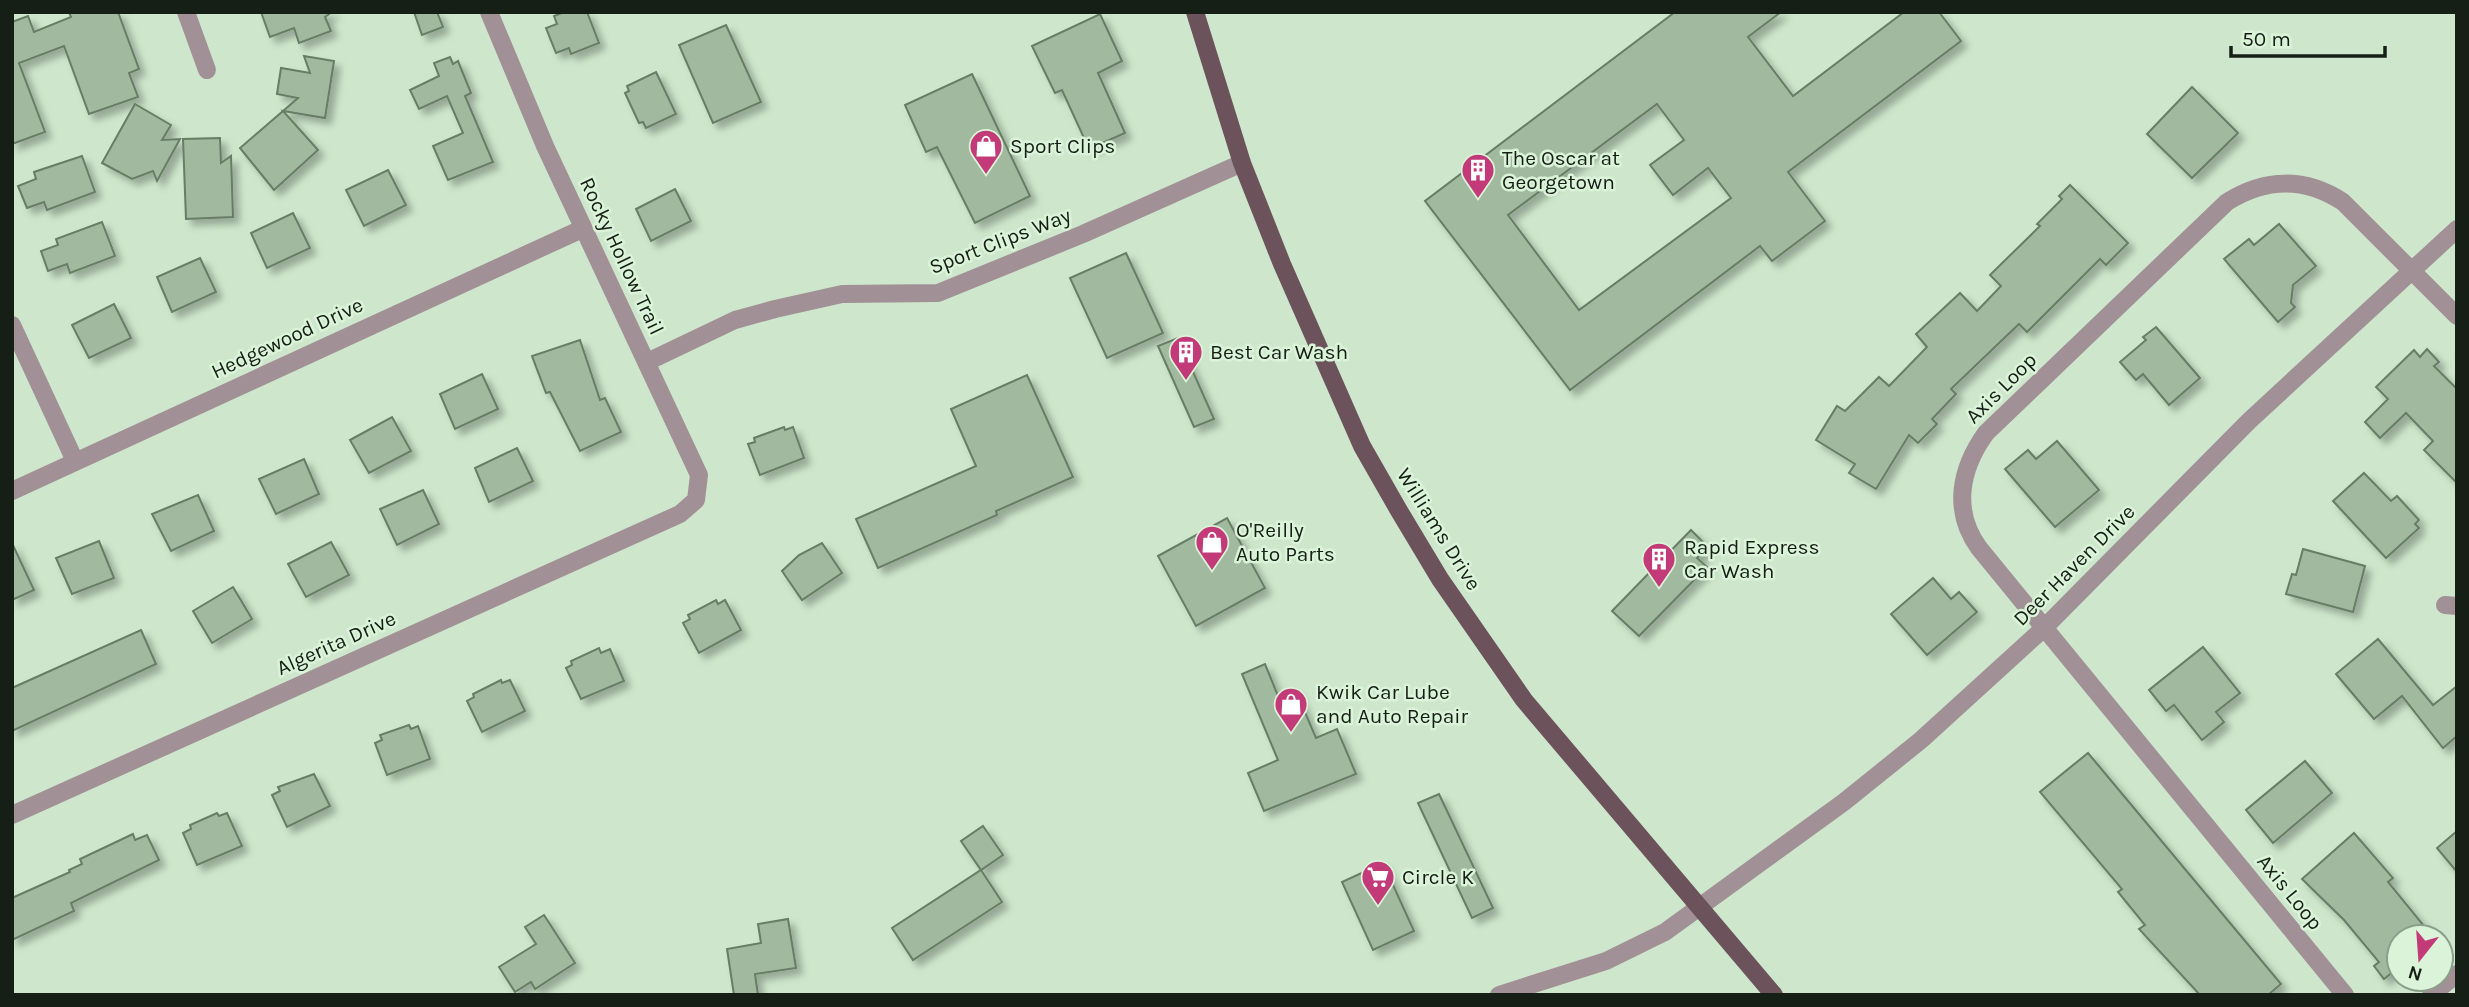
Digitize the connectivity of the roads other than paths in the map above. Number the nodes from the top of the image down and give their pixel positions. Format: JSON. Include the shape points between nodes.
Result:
{"nodes":[{"id":1,"x":186,"y":12,"type":"edge"},
{"id":2,"x":489,"y":12,"type":"edge"},
{"id":3,"x":1195,"y":12,"type":"edge"},
{"id":4,"x":207,"y":70,"type":"dead end"},
{"id":5,"x":1242,"y":163,"type":"junction"},
{"id":6,"x":582,"y":229,"type":"junction"},
{"id":7,"x":2457,"y":229,"type":"edge"},
{"id":8,"x":2412,"y":270,"type":"junction"},
{"id":9,"x":2457,"y":316,"type":"edge"},
{"id":10,"x":12,"y":325,"type":"edge"},
{"id":11,"x":647,"y":362,"type":"junction"},
{"id":12,"x":75,"y":461,"type":"junction"},
{"id":13,"x":12,"y":491,"type":"edge"},
{"id":14,"x":680,"y":514,"type":"joint"},
{"id":15,"x":2044,"y":628,"type":"junction"},
{"id":16,"x":12,"y":815,"type":"edge"},
{"id":17,"x":1701,"y":907,"type":"junction"},
{"id":18,"x":2457,"y":974,"type":"edge"},
{"id":19,"x":1499,"y":995,"type":"edge"},
{"id":20,"x":1774,"y":995,"type":"edge"},
{"id":21,"x":2345,"y":995,"type":"edge"},
{"id":22,"x":2431,"y":995,"type":"edge"}],
"edges":[{"from":1,"to":4,"type":"street"},
{"from":2,"to":6,"type":"street","name":"Rocky Hollow Trail"},
{"from":3,"to":5,"type":"main road","name":"Williams Drive"},
{"from":5,"to":11,"type":"street","name":"Sport Clips Way","via":[[938,293],[842,294],[775,309],[735,320]]},
{"from":5,"to":17,"type":"main road","name":"Williams Drive","via":[[1362,446],[1440,579],[1524,700]]},
{"from":6,"to":11,"type":"street","name":"Rocky Hollow Trail"},
{"from":6,"to":12,"type":"street","name":"Hedgewood Drive"},
{"from":7,"to":8,"type":"street","name":"Deer Haven Drive"},
{"from":8,"to":9,"type":"street","name":"Axis Loop"},
{"from":8,"to":15,"type":"street","name":"Deer Haven Drive","via":[[2249,421]]},
{"from":8,"to":15,"type":"street","name":"Axis Loop","via":[[2332,195],[2285,183],[2242,193],[2214,214],[1986,433],[1969,461],[1962,489],[1965,522],[1979,548]]},
{"from":10,"to":12,"type":"street"},
{"from":11,"to":14,"type":"street","name":"Rocky Hollow Trail","via":[[699,475],[696,500]]},
{"from":12,"to":13,"type":"street","name":"Hedgewood Drive"},
{"from":14,"to":16,"type":"street","name":"Algerita Drive"},
{"from":15,"to":17,"type":"street","name":"Deer Haven Drive","via":[[1921,740]]},
{"from":15,"to":21,"type":"street","name":"Axis Loop"},
{"from":17,"to":19,"type":"street","name":"Deer Haven Drive","via":[[1628,951]]},
{"from":17,"to":20,"type":"main road","name":"Williams Drive"},
{"from":18,"to":22,"type":"street"}]}
